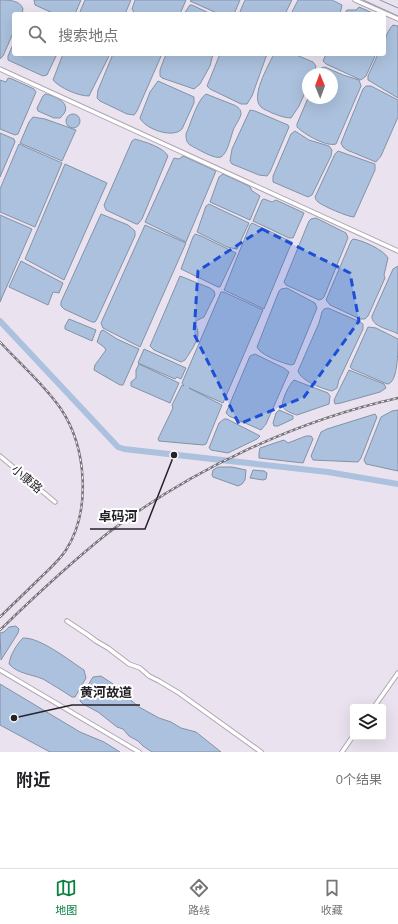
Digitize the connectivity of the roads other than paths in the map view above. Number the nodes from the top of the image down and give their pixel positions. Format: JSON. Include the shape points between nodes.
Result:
{"nodes":[{"id":1,"x":355,"y":0,"type":"edge"},
{"id":2,"x":382,"y":12,"type":"edge"},
{"id":3,"x":386,"y":14,"type":"edge"},
{"id":4,"x":398,"y":19,"type":"edge"},
{"id":5,"x":0,"y":69,"type":"edge"},
{"id":6,"x":398,"y":251,"type":"edge"},
{"id":7,"x":0,"y":456,"type":"edge"},
{"id":8,"x":55,"y":502,"type":"dead end"},
{"id":9,"x":67,"y":621,"type":"dead end"},
{"id":10,"x":0,"y":670,"type":"edge"},
{"id":11,"x":398,"y":673,"type":"edge"},
{"id":12,"x":376,"y":704,"type":"edge"},
{"id":13,"x":350,"y":740,"type":"edge"},
{"id":14,"x":139,"y":752,"type":"edge"},
{"id":15,"x":261,"y":752,"type":"edge"},
{"id":16,"x":342,"y":752,"type":"edge"}],
"edges":[{"from":1,"to":2,"type":"street"},
{"from":3,"to":4,"type":"street"},
{"from":5,"to":6,"type":"street"},
{"from":7,"to":8,"type":"street","name":"小康路"},
{"from":9,"to":15,"type":"street","via":[[129,664],[140,668],[179,693]]},
{"from":10,"to":14,"type":"street"},
{"from":11,"to":12,"type":"street"},
{"from":13,"to":16,"type":"street"}]}
